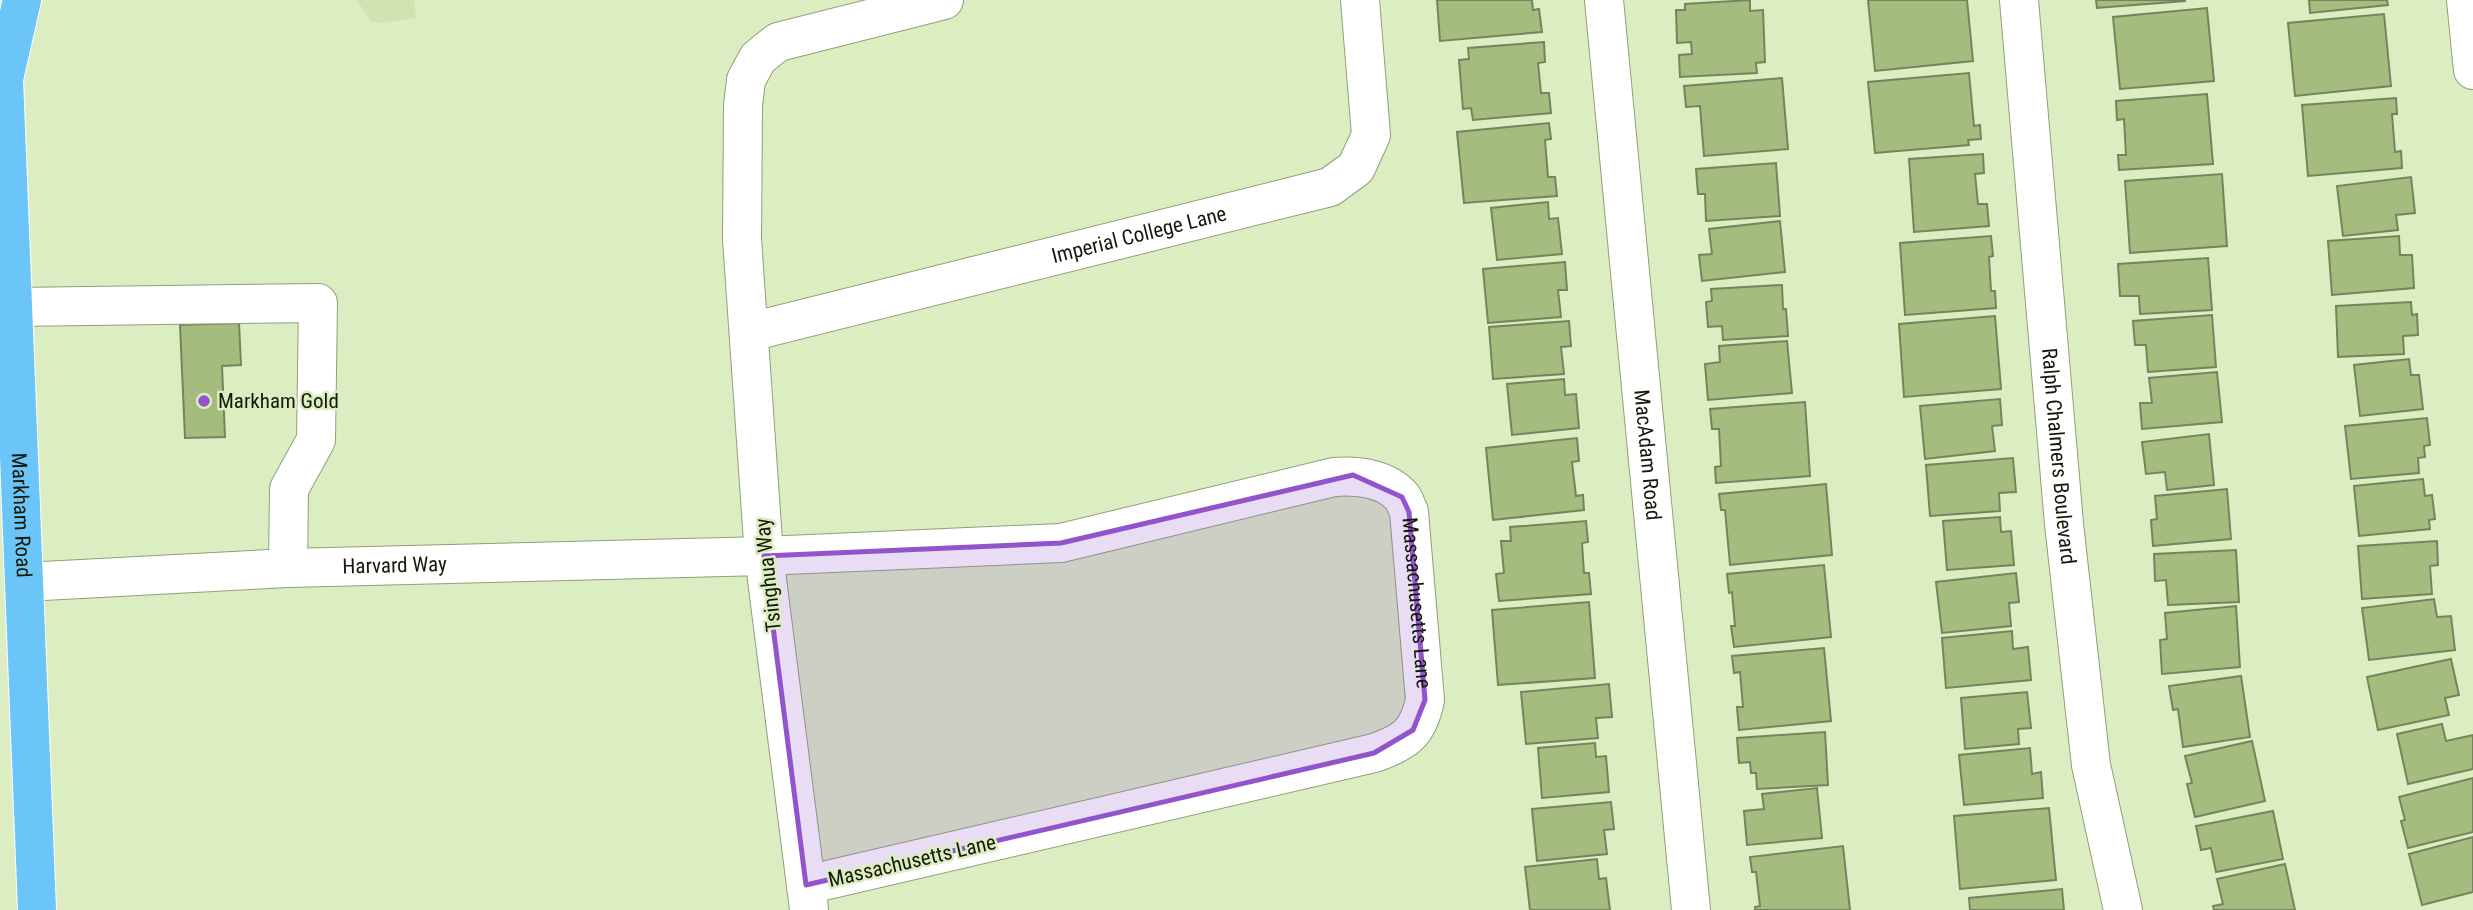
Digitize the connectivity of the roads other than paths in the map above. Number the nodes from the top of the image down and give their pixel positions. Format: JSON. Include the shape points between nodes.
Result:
{"nodes":[{"id":1,"x":22,"y":0,"type":"edge"},
{"id":2,"x":944,"y":0,"type":"edge"},
{"id":3,"x":1360,"y":0,"type":"edge"},
{"id":4,"x":1604,"y":0,"type":"edge"},
{"id":5,"x":2019,"y":0,"type":"edge"},
{"id":6,"x":2466,"y":0,"type":"edge"},
{"id":7,"x":2,"y":70,"type":"edge"},
{"id":8,"x":2473,"y":70,"type":"edge"},
{"id":9,"x":13,"y":307,"type":"junction"},
{"id":10,"x":750,"y":332,"type":"junction"},
{"id":11,"x":764,"y":555,"type":"junction"},
{"id":12,"x":288,"y":568,"type":"junction"},
{"id":13,"x":24,"y":582,"type":"junction"},
{"id":14,"x":808,"y":897,"type":"edge"},
{"id":15,"x":37,"y":910,"type":"edge"},
{"id":16,"x":1691,"y":910,"type":"edge"},
{"id":17,"x":2123,"y":910,"type":"edge"}],
"edges":[{"from":1,"to":7,"type":"main road","name":"Markham Road"},
{"from":2,"to":10,"type":"street","name":"Tsinghua Way","via":[[778,42],[758,58],[746,80],[743,106],[742,239]]},
{"from":3,"to":10,"type":"street","name":"Imperial College Lane","via":[[1371,135],[1356,168],[1330,187]]},
{"from":4,"to":16,"type":"street","name":"MacAdam Road"},
{"from":5,"to":17,"type":"street","name":"Ralph Chalmers Boulevard","via":[[2071,591],[2091,765]]},
{"from":6,"to":8,"type":"street"},
{"from":7,"to":9,"type":"main road","name":"Markham Road"},
{"from":9,"to":12,"type":"street","via":[[318,303],[316,440],[289,489]]},
{"from":9,"to":13,"type":"main road","name":"Markham Road"},
{"from":10,"to":11,"type":"street","name":"Tsinghua Way"},
{"from":11,"to":12,"type":"street","name":"Harvard Way"},
{"from":11,"to":14,"type":"street","name":"Tsinghua Way"},
{"from":11,"to":14,"type":"street","name":"Massachusetts Lane","via":[[1061,543],[1353,475],[1402,497],[1409,512],[1425,700],[1421,717],[1404,740],[1374,753]]},
{"from":12,"to":13,"type":"street","name":"Harvard Way"},
{"from":13,"to":15,"type":"main road","name":"Markham Road"}]}
